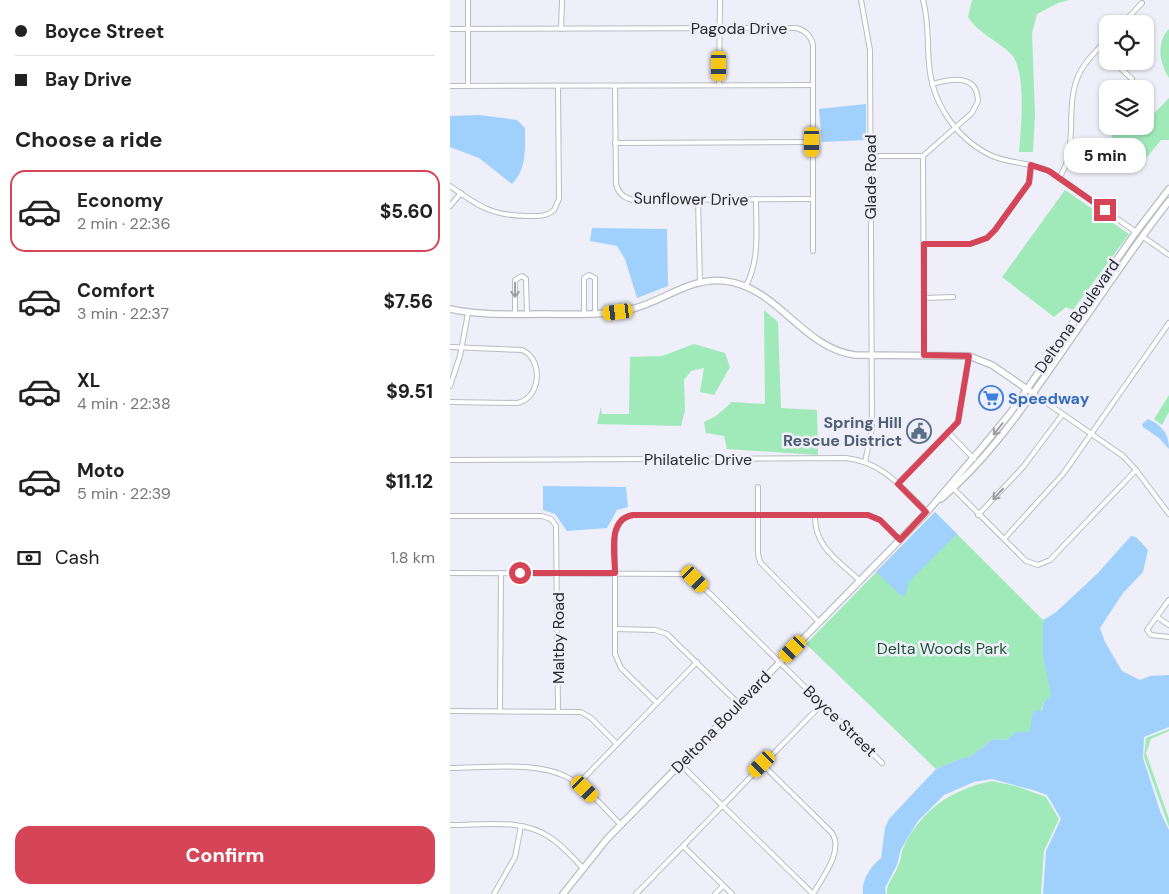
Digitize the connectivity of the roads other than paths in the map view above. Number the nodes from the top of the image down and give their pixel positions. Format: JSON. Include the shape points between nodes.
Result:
{"nodes":[{"id":1,"x":468,"y":0,"type":"edge"},
{"id":2,"x":562,"y":0,"type":"edge"},
{"id":3,"x":720,"y":0,"type":"edge"},
{"id":4,"x":861,"y":0,"type":"edge"},
{"id":5,"x":923,"y":0,"type":"edge"},
{"id":6,"x":1142,"y":3,"type":"dead end"},
{"id":7,"x":1131,"y":15,"type":"edge"},
{"id":8,"x":719,"y":28,"type":"junction"},
{"id":9,"x":450,"y":29,"type":"edge"},
{"id":10,"x":468,"y":29,"type":"junction"},
{"id":11,"x":561,"y":29,"type":"junction"},
{"id":12,"x":1099,"y":48,"type":"edge"},
{"id":13,"x":1122,"y":70,"type":"edge"},
{"id":14,"x":1132,"y":79,"type":"dead end"},
{"id":15,"x":932,"y":84,"type":"junction"},
{"id":16,"x":719,"y":85,"type":"junction"},
{"id":17,"x":812,"y":85,"type":"junction"},
{"id":18,"x":450,"y":86,"type":"edge"},
{"id":19,"x":468,"y":86,"type":"junction"},
{"id":20,"x":558,"y":86,"type":"junction"},
{"id":21,"x":615,"y":86,"type":"junction"},
{"id":22,"x":955,"y":128,"type":"junction"},
{"id":23,"x":812,"y":142,"type":"junction"},
{"id":24,"x":616,"y":143,"type":"junction"},
{"id":25,"x":870,"y":156,"type":"junction"},
{"id":26,"x":923,"y":156,"type":"junction"},
{"id":27,"x":1031,"y":165,"type":"junction"},
{"id":28,"x":1059,"y":178,"type":"junction"},
{"id":29,"x":450,"y":186,"type":"edge"},
{"id":30,"x":1169,"y":189,"type":"edge"},
{"id":31,"x":461,"y":193,"type":"junction"},
{"id":32,"x":756,"y":199,"type":"junction"},
{"id":33,"x":813,"y":199,"type":"junction"},
{"id":34,"x":698,"y":200,"type":"junction"},
{"id":35,"x":1169,"y":201,"type":"edge"},
{"id":36,"x":450,"y":206,"type":"edge"},
{"id":37,"x":1136,"y":232,"type":"junction"},
{"id":38,"x":1142,"y":236,"type":"junction"},
{"id":39,"x":924,"y":244,"type":"junction"},
{"id":40,"x":813,"y":251,"type":"dead end"},
{"id":41,"x":1169,"y":255,"type":"edge"},
{"id":42,"x":700,"y":282,"type":"junction"},
{"id":43,"x":746,"y":286,"type":"junction"},
{"id":44,"x":924,"y":298,"type":"junction"},
{"id":45,"x":953,"y":298,"type":"dead end"},
{"id":46,"x":450,"y":309,"type":"edge"},
{"id":47,"x":468,"y":312,"type":"junction"},
{"id":48,"x":515,"y":314,"type":"junction"},
{"id":49,"x":527,"y":314,"type":"junction"},
{"id":50,"x":584,"y":314,"type":"junction"},
{"id":51,"x":595,"y":314,"type":"junction"},
{"id":52,"x":1075,"y":318,"type":"junction"},
{"id":53,"x":1083,"y":323,"type":"junction"},
{"id":54,"x":1169,"y":323,"type":"edge"},
{"id":55,"x":450,"y":347,"type":"edge"},
{"id":56,"x":462,"y":349,"type":"junction"},
{"id":57,"x":871,"y":355,"type":"junction"},
{"id":58,"x":924,"y":355,"type":"junction"},
{"id":59,"x":969,"y":356,"type":"junction"},
{"id":60,"x":450,"y":386,"type":"edge"},
{"id":61,"x":1026,"y":390,"type":"junction"},
{"id":62,"x":1034,"y":394,"type":"junction"},
{"id":63,"x":450,"y":402,"type":"edge"},
{"id":64,"x":1062,"y":415,"type":"junction"},
{"id":65,"x":948,"y":432,"type":"junction"},
{"id":66,"x":1092,"y":434,"type":"junction"},
{"id":67,"x":973,"y":458,"type":"junction"},
{"id":68,"x":450,"y":460,"type":"edge"},
{"id":69,"x":865,"y":462,"type":"junction"},
{"id":70,"x":979,"y":463,"type":"junction"},
{"id":71,"x":1136,"y":470,"type":"junction"},
{"id":72,"x":898,"y":484,"type":"junction"},
{"id":73,"x":758,"y":487,"type":"dead end"},
{"id":74,"x":952,"y":487,"type":"junction"},
{"id":75,"x":926,"y":512,"type":"junction"},
{"id":76,"x":1169,"y":514,"type":"edge"},
{"id":77,"x":758,"y":515,"type":"junction"},
{"id":78,"x":815,"y":515,"type":"junction"},
{"id":79,"x":978,"y":515,"type":"junction"},
{"id":80,"x":450,"y":516,"type":"edge"},
{"id":81,"x":1004,"y":539,"type":"junction"},
{"id":82,"x":900,"y":540,"type":"junction"},
{"id":83,"x":450,"y":573,"type":"edge"},
{"id":84,"x":501,"y":573,"type":"junction"},
{"id":85,"x":558,"y":573,"type":"junction"},
{"id":86,"x":615,"y":573,"type":"junction"},
{"id":87,"x":860,"y":581,"type":"junction"},
{"id":88,"x":1169,"y":600,"type":"edge"},
{"id":89,"x":1157,"y":617,"type":"junction"},
{"id":90,"x":819,"y":622,"type":"junction"},
{"id":91,"x":1169,"y":625,"type":"edge"},
{"id":92,"x":615,"y":630,"type":"junction"},
{"id":93,"x":1169,"y":637,"type":"edge"},
{"id":94,"x":697,"y":662,"type":"junction"},
{"id":95,"x":780,"y":662,"type":"junction"},
{"id":96,"x":657,"y":703,"type":"junction"},
{"id":97,"x":739,"y":704,"type":"junction"},
{"id":98,"x":822,"y":704,"type":"junction"},
{"id":99,"x":450,"y":711,"type":"edge"},
{"id":100,"x":500,"y":711,"type":"junction"},
{"id":101,"x":558,"y":711,"type":"junction"},
{"id":102,"x":617,"y":744,"type":"junction"},
{"id":103,"x":882,"y":763,"type":"dead end"},
{"id":104,"x":680,"y":764,"type":"junction"},
{"id":105,"x":762,"y":764,"type":"junction"},
{"id":106,"x":450,"y":768,"type":"edge"},
{"id":107,"x":578,"y":784,"type":"junction"},
{"id":108,"x":722,"y":805,"type":"junction"},
{"id":109,"x":621,"y":824,"type":"junction"},
{"id":110,"x":450,"y":825,"type":"edge"},
{"id":111,"x":521,"y":826,"type":"junction"},
{"id":112,"x":682,"y":846,"type":"junction"},
{"id":113,"x":582,"y":867,"type":"junction"},
{"id":114,"x":723,"y":886,"type":"junction"},
{"id":115,"x":494,"y":894,"type":"edge"},
{"id":116,"x":563,"y":894,"type":"edge"},
{"id":117,"x":636,"y":894,"type":"edge"},
{"id":118,"x":715,"y":894,"type":"edge"},
{"id":119,"x":732,"y":894,"type":"edge"},
{"id":120,"x":813,"y":894,"type":"edge"}],
"edges":[{"from":1,"to":10,"type":"street"},
{"from":2,"to":11,"type":"street"},
{"from":3,"to":8,"type":"street"},
{"from":4,"to":25,"type":"street","name":"Glade Road","via":[[870,50]]},
{"from":5,"to":15,"type":"street"},
{"from":6,"to":7,"type":"street"},
{"from":8,"to":11,"type":"street","name":"Pagoda Drive"},
{"from":8,"to":16,"type":"street"},
{"from":8,"to":17,"type":"street","name":"Pagoda Drive","via":[[796,28],[804,31],[812,45]]},
{"from":9,"to":10,"type":"street","name":"Pagoda Drive"},
{"from":10,"to":11,"type":"street","name":"Pagoda Drive"},
{"from":10,"to":19,"type":"street"},
{"from":12,"to":28,"type":"street","via":[[1085,63],[1077,79],[1069,160]]},
{"from":13,"to":14,"type":"street"},
{"from":15,"to":22,"type":"street","via":[[940,105]]},
{"from":15,"to":22,"type":"street","via":[[957,78],[975,89],[978,97],[975,109]]},
{"from":16,"to":17,"type":"street"},
{"from":16,"to":21,"type":"street"},
{"from":17,"to":23,"type":"street","name":"Pagoda Drive"},
{"from":18,"to":19,"type":"street"},
{"from":19,"to":20,"type":"street"},
{"from":20,"to":21,"type":"street"},
{"from":20,"to":31,"type":"street","via":[[559,199],[554,210],[541,216],[502,215],[479,206]]},
{"from":21,"to":24,"type":"street","name":"Sunflower Drive"},
{"from":22,"to":26,"type":"street"},
{"from":22,"to":27,"type":"street","via":[[989,154]]},
{"from":23,"to":24,"type":"street"},
{"from":23,"to":33,"type":"street","name":"Pagoda Drive"},
{"from":24,"to":34,"type":"street","name":"Sunflower Drive","via":[[616,184],[618,192],[625,198]]},
{"from":25,"to":26,"type":"street"},
{"from":25,"to":57,"type":"street","name":"Glade Road"},
{"from":26,"to":39,"type":"street"},
{"from":27,"to":28,"type":"street"},
{"from":27,"to":39,"type":"street","via":[[1029,183],[987,238],[970,244]]},
{"from":28,"to":37,"type":"street"},
{"from":29,"to":31,"type":"street"},
{"from":30,"to":37,"type":"main road","name":"Deltona Boulevard"},
{"from":31,"to":36,"type":"street"},
{"from":32,"to":33,"type":"street","name":"Sunflower Drive"},
{"from":32,"to":34,"type":"street","name":"Sunflower Drive"},
{"from":32,"to":43,"type":"street","via":[[756,255],[753,273]]},
{"from":33,"to":40,"type":"street","name":"Pagoda Drive"},
{"from":34,"to":42,"type":"street"},
{"from":35,"to":38,"type":"main road","name":"Deltona Boulevard"},
{"from":37,"to":38,"type":"street"},
{"from":37,"to":52,"type":"main road","name":"Deltona Boulevard"},
{"from":38,"to":41,"type":"street"},
{"from":38,"to":53,"type":"main road","name":"Deltona Boulevard"},
{"from":39,"to":44,"type":"street"},
{"from":42,"to":43,"type":"main road","via":[[726,281]]},
{"from":42,"to":51,"type":"main road","via":[[643,306]]},
{"from":43,"to":57,"type":"main road","via":[[762,295],[823,345],[846,354]]},
{"from":44,"to":45,"type":"street"},
{"from":44,"to":58,"type":"street"},
{"from":46,"to":47,"type":"main road"},
{"from":47,"to":48,"type":"main road"},
{"from":47,"to":56,"type":"street"},
{"from":48,"to":49,"type":"main road"},
{"from":49,"to":48,"type":"street","one_way":true,"via":[[526,279],[522,276],[516,280]]},
{"from":49,"to":50,"type":"main road"},
{"from":50,"to":51,"type":"main road"},
{"from":50,"to":51,"type":"street","via":[[584,278],[589,275],[595,278]]},
{"from":52,"to":53,"type":"main road"},
{"from":52,"to":61,"type":"main road","name":"Deltona Boulevard"},
{"from":53,"to":62,"type":"main road","name":"Deltona Boulevard"},
{"from":54,"to":66,"type":"street"},
{"from":55,"to":56,"type":"street"},
{"from":56,"to":60,"type":"street"},
{"from":56,"to":63,"type":"street","via":[[525,351],[536,365],[535,387],[530,398],[521,402]]},
{"from":57,"to":58,"type":"main road"},
{"from":57,"to":69,"type":"street","name":"Glade Road","via":[[872,432]]},
{"from":58,"to":59,"type":"main road"},
{"from":59,"to":61,"type":"main road","via":[[992,365]]},
{"from":59,"to":65,"type":"street","via":[[958,422]]},
{"from":61,"to":62,"type":"main road"},
{"from":61,"to":67,"type":"main road","name":"Deltona Boulevard","one_way":true},
{"from":62,"to":64,"type":"street"},
{"from":62,"to":70,"type":"main road","name":"Deltona Boulevard"},
{"from":64,"to":66,"type":"street"},
{"from":64,"to":79,"type":"street","one_way":true,"via":[[1023,466]]},
{"from":65,"to":67,"type":"street"},
{"from":65,"to":72,"type":"street"},
{"from":66,"to":71,"type":"street","via":[[1123,456]]},
{"from":66,"to":81,"type":"street","via":[[1050,490]]},
{"from":67,"to":70,"type":"street"},
{"from":67,"to":74,"type":"main road","name":"Deltona Boulevard"},
{"from":68,"to":69,"type":"street","name":"Philatelic Drive","via":[[846,458]]},
{"from":69,"to":72,"type":"street","name":"Philatelic Drive","via":[[882,470]]},
{"from":70,"to":74,"type":"main road","name":"Deltona Boulevard"},
{"from":71,"to":76,"type":"street"},
{"from":71,"to":81,"type":"street","via":[[1046,563],[1029,563]]},
{"from":72,"to":75,"type":"street","name":"Philatelic Drive"},
{"from":73,"to":77,"type":"street"},
{"from":74,"to":75,"type":"main road","name":"Deltona Boulevard"},
{"from":74,"to":79,"type":"street"},
{"from":75,"to":82,"type":"main road","name":"Deltona Boulevard"},
{"from":77,"to":78,"type":"street"},
{"from":77,"to":86,"type":"street","via":[[626,517],[616,530]]},
{"from":77,"to":90,"type":"street","via":[[760,562]]},
{"from":78,"to":82,"type":"street","via":[[872,516]]},
{"from":78,"to":87,"type":"street","via":[[818,539]]},
{"from":79,"to":81,"type":"street"},
{"from":80,"to":85,"type":"street","name":"Maltby Road","via":[[548,518],[557,530]]},
{"from":82,"to":87,"type":"main road","name":"Deltona Boulevard"},
{"from":83,"to":84,"type":"street","name":"Boyce Street"},
{"from":84,"to":85,"type":"street","name":"Boyce Street"},
{"from":84,"to":100,"type":"street"},
{"from":85,"to":86,"type":"street","name":"Boyce Street"},
{"from":85,"to":101,"type":"street","name":"Maltby Road"},
{"from":86,"to":92,"type":"street"},
{"from":86,"to":95,"type":"street","name":"Boyce Street","via":[[681,573],[691,576]]},
{"from":87,"to":90,"type":"main road","name":"Deltona Boulevard"},
{"from":88,"to":89,"type":"street"},
{"from":89,"to":91,"type":"street"},
{"from":89,"to":93,"type":"street","via":[[1148,628],[1149,633]]},
{"from":90,"to":95,"type":"main road","name":"Deltona Boulevard"},
{"from":92,"to":94,"type":"street","via":[[661,631],[672,637]]},
{"from":92,"to":96,"type":"street","via":[[615,654],[619,665]]},
{"from":94,"to":96,"type":"street"},
{"from":94,"to":97,"type":"street"},
{"from":95,"to":97,"type":"main road","name":"Deltona Boulevard"},
{"from":95,"to":98,"type":"street","name":"Boyce Street"},
{"from":96,"to":102,"type":"street"},
{"from":97,"to":104,"type":"main road","name":"Deltona Boulevard"},
{"from":98,"to":103,"type":"street","name":"Boyce Street"},
{"from":98,"to":105,"type":"street"},
{"from":99,"to":100,"type":"street"},
{"from":100,"to":101,"type":"street"},
{"from":101,"to":102,"type":"street","via":[[586,715]]},
{"from":102,"to":107,"type":"street"},
{"from":104,"to":108,"type":"street"},
{"from":104,"to":109,"type":"main road","name":"Deltona Boulevard"},
{"from":105,"to":108,"type":"street"},
{"from":105,"to":120,"type":"street","via":[[835,836],[836,851]]},
{"from":106,"to":107,"type":"street","via":[[538,768],[555,772]]},
{"from":107,"to":109,"type":"street"},
{"from":108,"to":112,"type":"street"},
{"from":108,"to":120,"type":"street"},
{"from":109,"to":113,"type":"main road","name":"Deltona Boulevard"},
{"from":110,"to":111,"type":"street"},
{"from":111,"to":113,"type":"street","via":[[552,838]]},
{"from":111,"to":115,"type":"street","via":[[515,857]]},
{"from":112,"to":114,"type":"street"},
{"from":112,"to":117,"type":"street"},
{"from":113,"to":116,"type":"main road","name":"Deltona Boulevard"},
{"from":114,"to":118,"type":"street"},
{"from":114,"to":119,"type":"street"}]}
